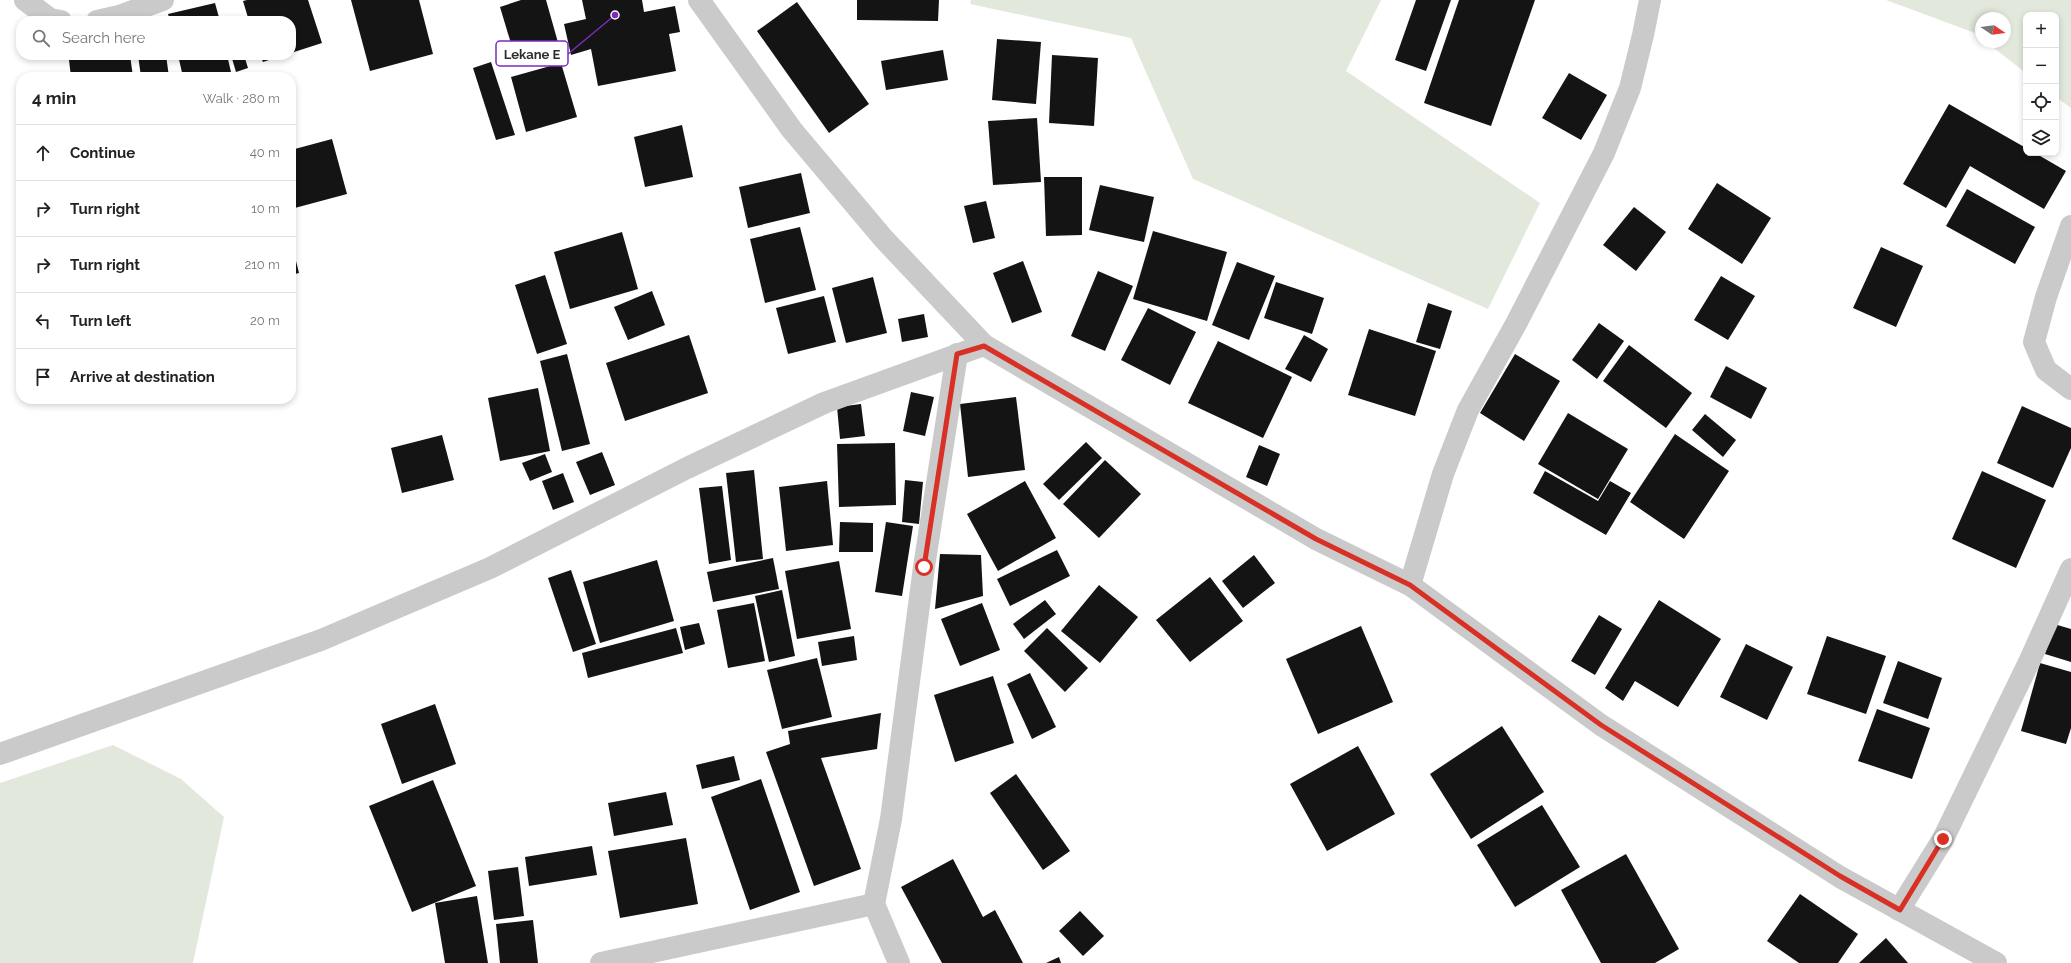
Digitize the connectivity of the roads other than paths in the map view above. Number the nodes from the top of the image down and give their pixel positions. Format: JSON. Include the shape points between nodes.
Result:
{"nodes":[{"id":1,"x":25,"y":0,"type":"edge"},
{"id":2,"x":163,"y":0,"type":"edge"},
{"id":3,"x":699,"y":0,"type":"edge"},
{"id":4,"x":1650,"y":0,"type":"edge"},
{"id":5,"x":46,"y":16,"type":"edge"},
{"id":6,"x":119,"y":16,"type":"edge"},
{"id":7,"x":2071,"y":226,"type":"edge"},
{"id":8,"x":984,"y":346,"type":"junction"},
{"id":9,"x":957,"y":354,"type":"junction"},
{"id":10,"x":2071,"y":389,"type":"edge"},
{"id":11,"x":2071,"y":569,"type":"edge"},
{"id":12,"x":1410,"y":585,"type":"junction"},
{"id":13,"x":0,"y":754,"type":"edge"},
{"id":14,"x":874,"y":904,"type":"junction"},
{"id":15,"x":1900,"y":910,"type":"junction"},
{"id":16,"x":601,"y":963,"type":"edge"},
{"id":17,"x":899,"y":963,"type":"edge"},
{"id":18,"x":1996,"y":963,"type":"edge"}],
"edges":[{"from":1,"to":5,"type":"street"},
{"from":2,"to":6,"type":"street"},
{"from":3,"to":8,"type":"street","via":[[792,130],[883,238]]},
{"from":4,"to":12,"type":"street","via":[[1630,88],[1604,153],[1517,322],[1468,410],[1444,474]]},
{"from":7,"to":10,"type":"street","via":[[2046,297],[2034,342],[2046,370]]},
{"from":8,"to":9,"type":"street"},
{"from":8,"to":12,"type":"street","via":[[1316,539]]},
{"from":9,"to":13,"type":"street","via":[[824,403],[687,468],[490,568],[320,640]]},
{"from":9,"to":14,"type":"street","via":[[924,567],[890,819]]},
{"from":11,"to":15,"type":"street","via":[[1943,839]]},
{"from":12,"to":15,"type":"street","via":[[1601,725],[1840,876]]},
{"from":14,"to":16,"type":"street"},
{"from":14,"to":17,"type":"street"},
{"from":15,"to":18,"type":"street"}]}
